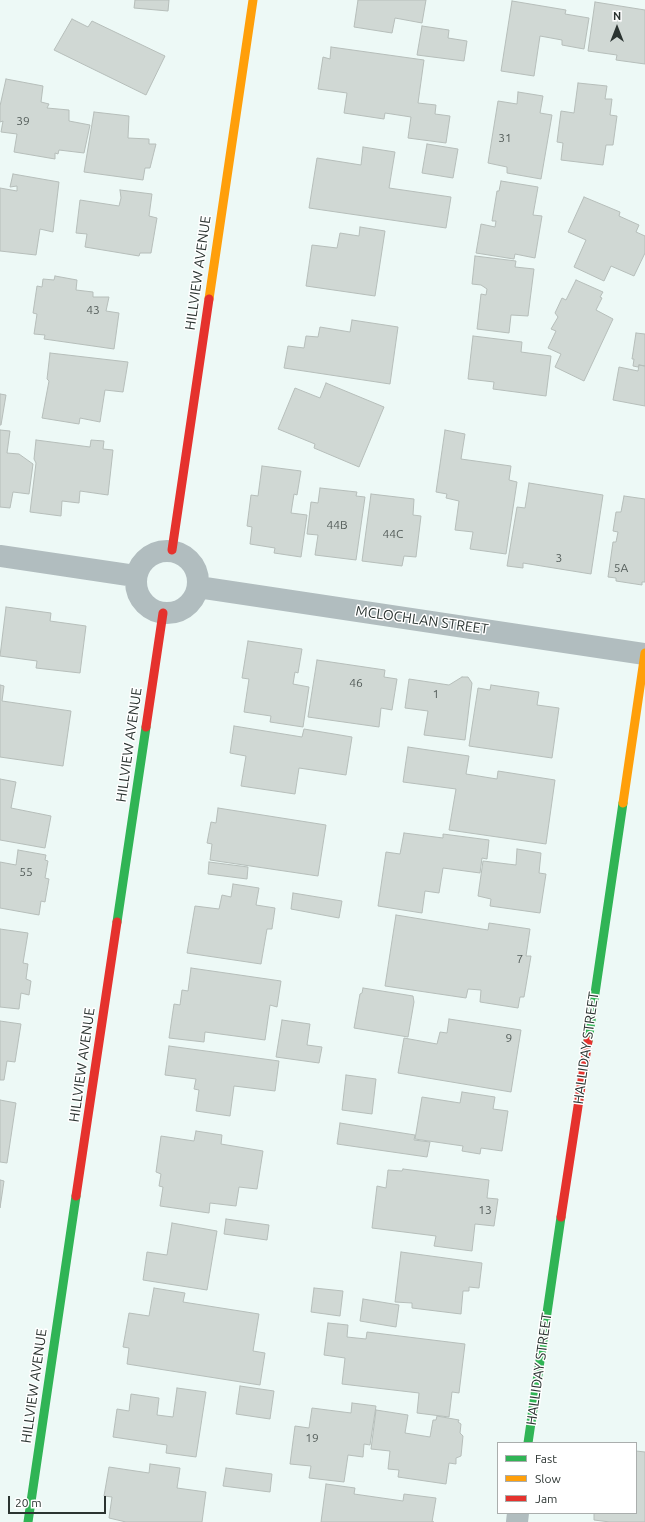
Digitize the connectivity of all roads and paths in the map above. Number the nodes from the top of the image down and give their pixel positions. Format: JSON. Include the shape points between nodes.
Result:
{"nodes":[{"id":1,"x":253,"y":0,"type":"edge"},
{"id":2,"x":172,"y":550,"type":"junction"},
{"id":3,"x":0,"y":556,"type":"edge"},
{"id":4,"x":135,"y":576,"type":"junction"},
{"id":5,"x":198,"y":587,"type":"junction"},
{"id":6,"x":163,"y":613,"type":"junction"},
{"id":7,"x":645,"y":654,"type":"edge"},
{"id":8,"x":528,"y":1442,"type":"edge"},
{"id":9,"x":28,"y":1522,"type":"edge"}],
"edges":[{"from":1,"to":2,"type":"street","name":"HILLVIEW AVENUE"},
{"from":2,"to":4,"type":"street","via":[[157,552],[147,557]]},
{"from":2,"to":5,"type":"street","via":[[183,554],[191,561],[197,570]]},
{"from":3,"to":4,"type":"street"},
{"from":4,"to":6,"type":"street","via":[[138,594],[143,603],[152,610]]},
{"from":5,"to":6,"type":"street","via":[[194,598],[187,606],[178,611]]},
{"from":5,"to":7,"type":"street","name":"MCLOCHLAN STREET"},
{"from":6,"to":9,"type":"street","name":"HILLVIEW AVENUE"},
{"from":7,"to":8,"type":"street","name":"HALLIDAY STREET"}]}
